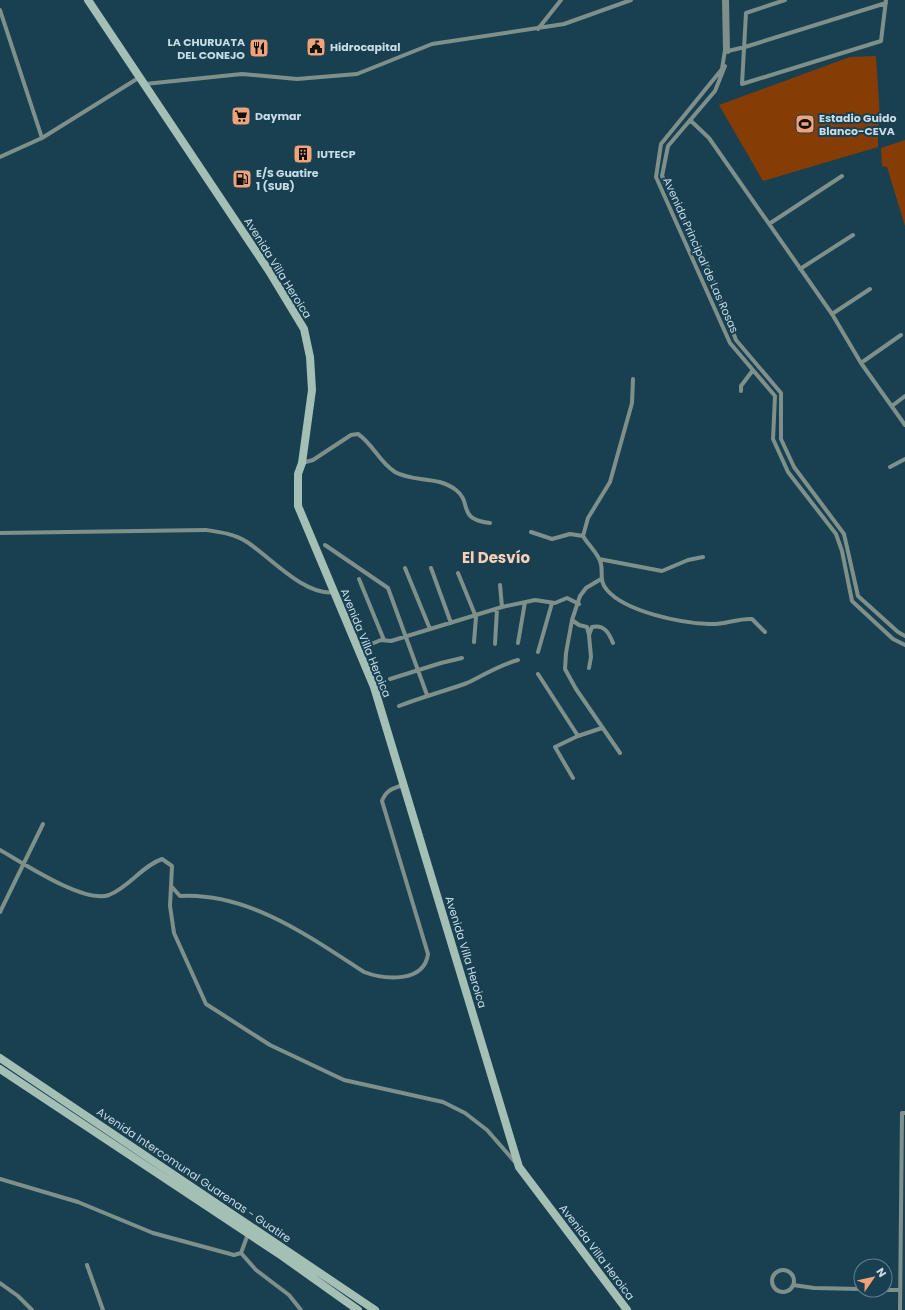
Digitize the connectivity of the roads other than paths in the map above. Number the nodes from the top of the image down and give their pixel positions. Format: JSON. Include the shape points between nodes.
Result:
{"nodes":[{"id":1,"x":88,"y":0,"type":"edge"},
{"id":2,"x":561,"y":0,"type":"edge"},
{"id":3,"x":631,"y":0,"type":"edge"},
{"id":4,"x":724,"y":0,"type":"edge"},
{"id":5,"x":728,"y":0,"type":"edge"},
{"id":6,"x":785,"y":0,"type":"edge"},
{"id":7,"x":886,"y":2,"type":"edge"},
{"id":8,"x":0,"y":10,"type":"edge"},
{"id":9,"x":538,"y":30,"type":"junction"},
{"id":10,"x":744,"y":47,"type":"junction"},
{"id":11,"x":728,"y":51,"type":"junction"},
{"id":12,"x":140,"y":77,"type":"junction"},
{"id":13,"x":145,"y":84,"type":"junction"},
{"id":14,"x":690,"y":120,"type":"junction"},
{"id":15,"x":42,"y":138,"type":"junction"},
{"id":16,"x":0,"y":157,"type":"edge"},
{"id":17,"x":842,"y":176,"type":"dead end"},
{"id":18,"x":769,"y":224,"type":"junction"},
{"id":19,"x":853,"y":235,"type":"dead end"},
{"id":20,"x":800,"y":269,"type":"junction"},
{"id":21,"x":870,"y":289,"type":"dead end"},
{"id":22,"x":832,"y":314,"type":"junction"},
{"id":23,"x":901,"y":335,"type":"dead end"},
{"id":24,"x":861,"y":363,"type":"junction"},
{"id":25,"x":753,"y":370,"type":"junction"},
{"id":26,"x":633,"y":379,"type":"dead end"},
{"id":27,"x":741,"y":391,"type":"dead end"},
{"id":28,"x":905,"y":396,"type":"edge"},
{"id":29,"x":892,"y":406,"type":"junction"},
{"id":30,"x":905,"y":425,"type":"edge"},
{"id":31,"x":905,"y":459,"type":"edge"},
{"id":32,"x":302,"y":463,"type":"junction"},
{"id":33,"x":890,"y":467,"type":"dead end"},
{"id":34,"x":490,"y":523,"type":"dead end"},
{"id":35,"x":531,"y":532,"type":"dead end"},
{"id":36,"x":0,"y":533,"type":"edge"},
{"id":37,"x":583,"y":536,"type":"junction"},
{"id":38,"x":325,"y":545,"type":"dead end"},
{"id":39,"x":703,"y":557,"type":"dead end"},
{"id":40,"x":599,"y":559,"type":"junction"},
{"id":41,"x":405,"y":568,"type":"dead end"},
{"id":42,"x":431,"y":568,"type":"dead end"},
{"id":43,"x":458,"y":573,"type":"dead end"},
{"id":44,"x":359,"y":579,"type":"dead end"},
{"id":45,"x":601,"y":579,"type":"junction"},
{"id":46,"x":500,"y":585,"type":"dead end"},
{"id":47,"x":334,"y":592,"type":"junction"},
{"id":48,"x":526,"y":602,"type":"junction"},
{"id":49,"x":552,"y":603,"type":"junction"},
{"id":50,"x":579,"y":604,"type":"junction"},
{"id":51,"x":502,"y":607,"type":"junction"},
{"id":52,"x":497,"y":609,"type":"junction"},
{"id":53,"x":476,"y":616,"type":"junction"},
{"id":54,"x":572,"y":620,"type":"junction"},
{"id":55,"x":451,"y":623,"type":"junction"},
{"id":56,"x":430,"y":629,"type":"junction"},
{"id":57,"x":765,"y":632,"type":"dead end"},
{"id":58,"x":406,"y":635,"type":"junction"},
{"id":59,"x":589,"y":635,"type":"junction"},
{"id":60,"x":905,"y":636,"type":"edge"},
{"id":61,"x":384,"y":640,"type":"junction"},
{"id":62,"x":474,"y":642,"type":"dead end"},
{"id":63,"x":518,"y":643,"type":"dead end"},
{"id":64,"x":613,"y":643,"type":"dead end"},
{"id":65,"x":495,"y":644,"type":"dead end"},
{"id":66,"x":905,"y":645,"type":"edge"},
{"id":67,"x":359,"y":649,"type":"junction"},
{"id":68,"x":538,"y":652,"type":"dead end"},
{"id":69,"x":462,"y":658,"type":"dead end"},
{"id":70,"x":518,"y":660,"type":"dead end"},
{"id":71,"x":589,"y":668,"type":"dead end"},
{"id":72,"x":418,"y":670,"type":"junction"},
{"id":73,"x":538,"y":674,"type":"dead end"},
{"id":74,"x":390,"y":679,"type":"dead end"},
{"id":75,"x":427,"y":695,"type":"junction"},
{"id":76,"x":400,"y":706,"type":"dead end"},
{"id":77,"x":602,"y":728,"type":"junction"},
{"id":78,"x":578,"y":736,"type":"junction"},
{"id":79,"x":620,"y":753,"type":"dead end"},
{"id":80,"x":573,"y":778,"type":"dead end"},
{"id":81,"x":404,"y":785,"type":"junction"},
{"id":82,"x":43,"y":824,"type":"dead end"},
{"id":83,"x":0,"y":850,"type":"edge"},
{"id":84,"x":24,"y":864,"type":"junction"},
{"id":85,"x":171,"y":886,"type":"junction"},
{"id":86,"x":0,"y":912,"type":"edge"},
{"id":87,"x":0,"y":1058,"type":"edge"},
{"id":88,"x":0,"y":1069,"type":"edge"},
{"id":89,"x":905,"y":1113,"type":"edge"},
{"id":90,"x":519,"y":1167,"type":"junction"},
{"id":91,"x":0,"y":1179,"type":"edge"},
{"id":92,"x":248,"y":1234,"type":"junction"},
{"id":93,"x":240,"y":1253,"type":"junction"},
{"id":94,"x":87,"y":1265,"type":"dead end"},
{"id":95,"x":0,"y":1283,"type":"edge"},
{"id":96,"x":793,"y":1285,"type":"junction"},
{"id":97,"x":853,"y":1289,"type":"edge"},
{"id":98,"x":893,"y":1290,"type":"edge"},
{"id":99,"x":900,"y":1290,"type":"junction"},
{"id":100,"x":32,"y":1310,"type":"edge"},
{"id":101,"x":103,"y":1310,"type":"edge"},
{"id":102,"x":300,"y":1310,"type":"edge"},
{"id":103,"x":358,"y":1310,"type":"edge"},
{"id":104,"x":375,"y":1310,"type":"edge"},
{"id":105,"x":627,"y":1310,"type":"edge"},
{"id":106,"x":900,"y":1310,"type":"edge"}],
"edges":[{"from":1,"to":12,"type":"main road","name":"Avenida Villa Heroica"},
{"from":2,"to":9,"type":"street"},
{"from":3,"to":9,"type":"street","via":[[564,24]]},
{"from":4,"to":25,"type":"street","name":"Avenida Principal de Las Rosas","via":[[725,50],[722,69],[661,144],[656,176],[730,343]]},
{"from":5,"to":11,"type":"street"},
{"from":6,"to":10,"type":"street","via":[[746,14]]},
{"from":7,"to":10,"type":"street"},
{"from":7,"to":10,"type":"street","via":[[881,41],[742,84]]},
{"from":8,"to":15,"type":"street"},
{"from":9,"to":13,"type":"street","via":[[432,44],[356,74],[297,78],[242,74]]},
{"from":10,"to":11,"type":"street"},
{"from":11,"to":14,"type":"street","via":[[725,70],[715,91]]},
{"from":12,"to":13,"type":"main road","name":"Avenida Villa Heroica"},
{"from":12,"to":15,"type":"street"},
{"from":13,"to":32,"type":"main road","name":"Avenida Villa Heroica","via":[[269,271],[304,329],[310,357],[312,390]]},
{"from":14,"to":18,"type":"street","via":[[709,138]]},
{"from":14,"to":60,"type":"street","via":[[668,146],[662,176],[706,262],[736,340],[781,393],[781,439],[794,467],[844,534],[858,596]]},
{"from":15,"to":16,"type":"street"},
{"from":17,"to":18,"type":"street"},
{"from":18,"to":20,"type":"street"},
{"from":19,"to":20,"type":"street"},
{"from":20,"to":22,"type":"street"},
{"from":21,"to":22,"type":"street"},
{"from":22,"to":24,"type":"street"},
{"from":23,"to":24,"type":"street"},
{"from":24,"to":29,"type":"street"},
{"from":25,"to":27,"type":"street","via":[[741,386]]},
{"from":25,"to":66,"type":"street","name":"Avenida Principal de Las Rosas","via":[[775,396],[773,439],[788,472],[836,534],[852,601],[893,639]]},
{"from":26,"to":37,"type":"street","via":[[632,403],[610,482],[588,518]]},
{"from":28,"to":29,"type":"street"},
{"from":29,"to":30,"type":"street"},
{"from":31,"to":33,"type":"street"},
{"from":32,"to":34,"type":"street","via":[[314,460],[351,435],[358,434],[395,472],[420,480],[444,482],[459,493],[469,516]]},
{"from":32,"to":47,"type":"main road","name":"Avenida Villa Heroica","via":[[298,474],[298,506]]},
{"from":35,"to":37,"type":"street","via":[[552,539],[570,534]]},
{"from":36,"to":47,"type":"street","via":[[206,530],[228,534],[247,542],[282,571],[301,582],[328,593]]},
{"from":37,"to":40,"type":"street"},
{"from":38,"to":58,"type":"street","via":[[388,588]]},
{"from":39,"to":40,"type":"street","via":[[688,560],[662,571]]},
{"from":40,"to":45,"type":"street"},
{"from":41,"to":56,"type":"street"},
{"from":42,"to":55,"type":"street"},
{"from":43,"to":53,"type":"street"},
{"from":44,"to":61,"type":"street"},
{"from":45,"to":50,"type":"street","via":[[586,588],[580,596]]},
{"from":45,"to":57,"type":"street","via":[[607,590],[616,598],[642,610],[710,624],[752,618]]},
{"from":46,"to":51,"type":"street"},
{"from":47,"to":67,"type":"main road","name":"Avenida Villa Heroica"},
{"from":48,"to":49,"type":"street","via":[[535,600]]},
{"from":48,"to":51,"type":"street"},
{"from":48,"to":63,"type":"street"},
{"from":49,"to":50,"type":"street","via":[[567,598]]},
{"from":49,"to":68,"type":"street"},
{"from":50,"to":54,"type":"street"},
{"from":51,"to":52,"type":"street"},
{"from":52,"to":53,"type":"street"},
{"from":52,"to":65,"type":"street"},
{"from":53,"to":55,"type":"street"},
{"from":53,"to":62,"type":"street"},
{"from":54,"to":59,"type":"street","via":[[587,627]]},
{"from":54,"to":77,"type":"street","via":[[565,669]]},
{"from":55,"to":56,"type":"street"},
{"from":56,"to":58,"type":"street"},
{"from":58,"to":61,"type":"street","via":[[391,641]]},
{"from":58,"to":72,"type":"street"},
{"from":59,"to":64,"type":"street","via":[[592,627],[602,627],[608,632]]},
{"from":59,"to":71,"type":"street"},
{"from":61,"to":67,"type":"street"},
{"from":67,"to":81,"type":"main road","name":"Avenida Villa Heroica","via":[[374,687]]},
{"from":69,"to":72,"type":"street"},
{"from":70,"to":75,"type":"street","via":[[466,683]]},
{"from":72,"to":74,"type":"street"},
{"from":72,"to":75,"type":"street"},
{"from":73,"to":78,"type":"street"},
{"from":75,"to":76,"type":"street"},
{"from":77,"to":78,"type":"street"},
{"from":77,"to":79,"type":"street"},
{"from":78,"to":80,"type":"street","via":[[555,747]]},
{"from":81,"to":85,"type":"street","via":[[390,789],[382,801],[428,954],[427,963],[412,975],[385,978],[374,976],[272,917],[223,900],[196,895],[180,896]]},
{"from":81,"to":90,"type":"main road","name":"Avenida Villa Heroica"},
{"from":82,"to":84,"type":"street"},
{"from":83,"to":84,"type":"street"},
{"from":84,"to":85,"type":"street","via":[[70,889],[90,896],[108,895],[152,863],[162,859],[172,866]]},
{"from":84,"to":86,"type":"street"},
{"from":85,"to":90,"type":"street","via":[[170,906],[174,933],[206,1004],[270,1045],[344,1080],[443,1102],[466,1113],[488,1130]]},
{"from":87,"to":104,"type":"main road","name":"Avenida Intercomunal Guarenas - Guatire"},
{"from":88,"to":92,"type":"main road","name":"Avenida Intercomunal Guarenas - Guatire"},
{"from":89,"to":99,"type":"street","via":[[902,1113]]},
{"from":90,"to":105,"type":"main road","name":"Avenida Villa Heroica"},
{"from":91,"to":93,"type":"street","via":[[78,1202],[153,1233],[234,1255]]},
{"from":92,"to":93,"type":"street"},
{"from":92,"to":103,"type":"main road","name":"Avenida Intercomunal Guarenas - Guatire"},
{"from":93,"to":102,"type":"street","via":[[256,1270],[289,1295]]},
{"from":94,"to":101,"type":"street"},
{"from":95,"to":100,"type":"street"},
{"from":96,"to":96,"type":"street","via":[[794,1277],[788,1271],[781,1269],[772,1277],[771,1282],[778,1292],[790,1290]]},
{"from":96,"to":97,"type":"street"},
{"from":98,"to":99,"type":"street"},
{"from":99,"to":106,"type":"street"}]}
